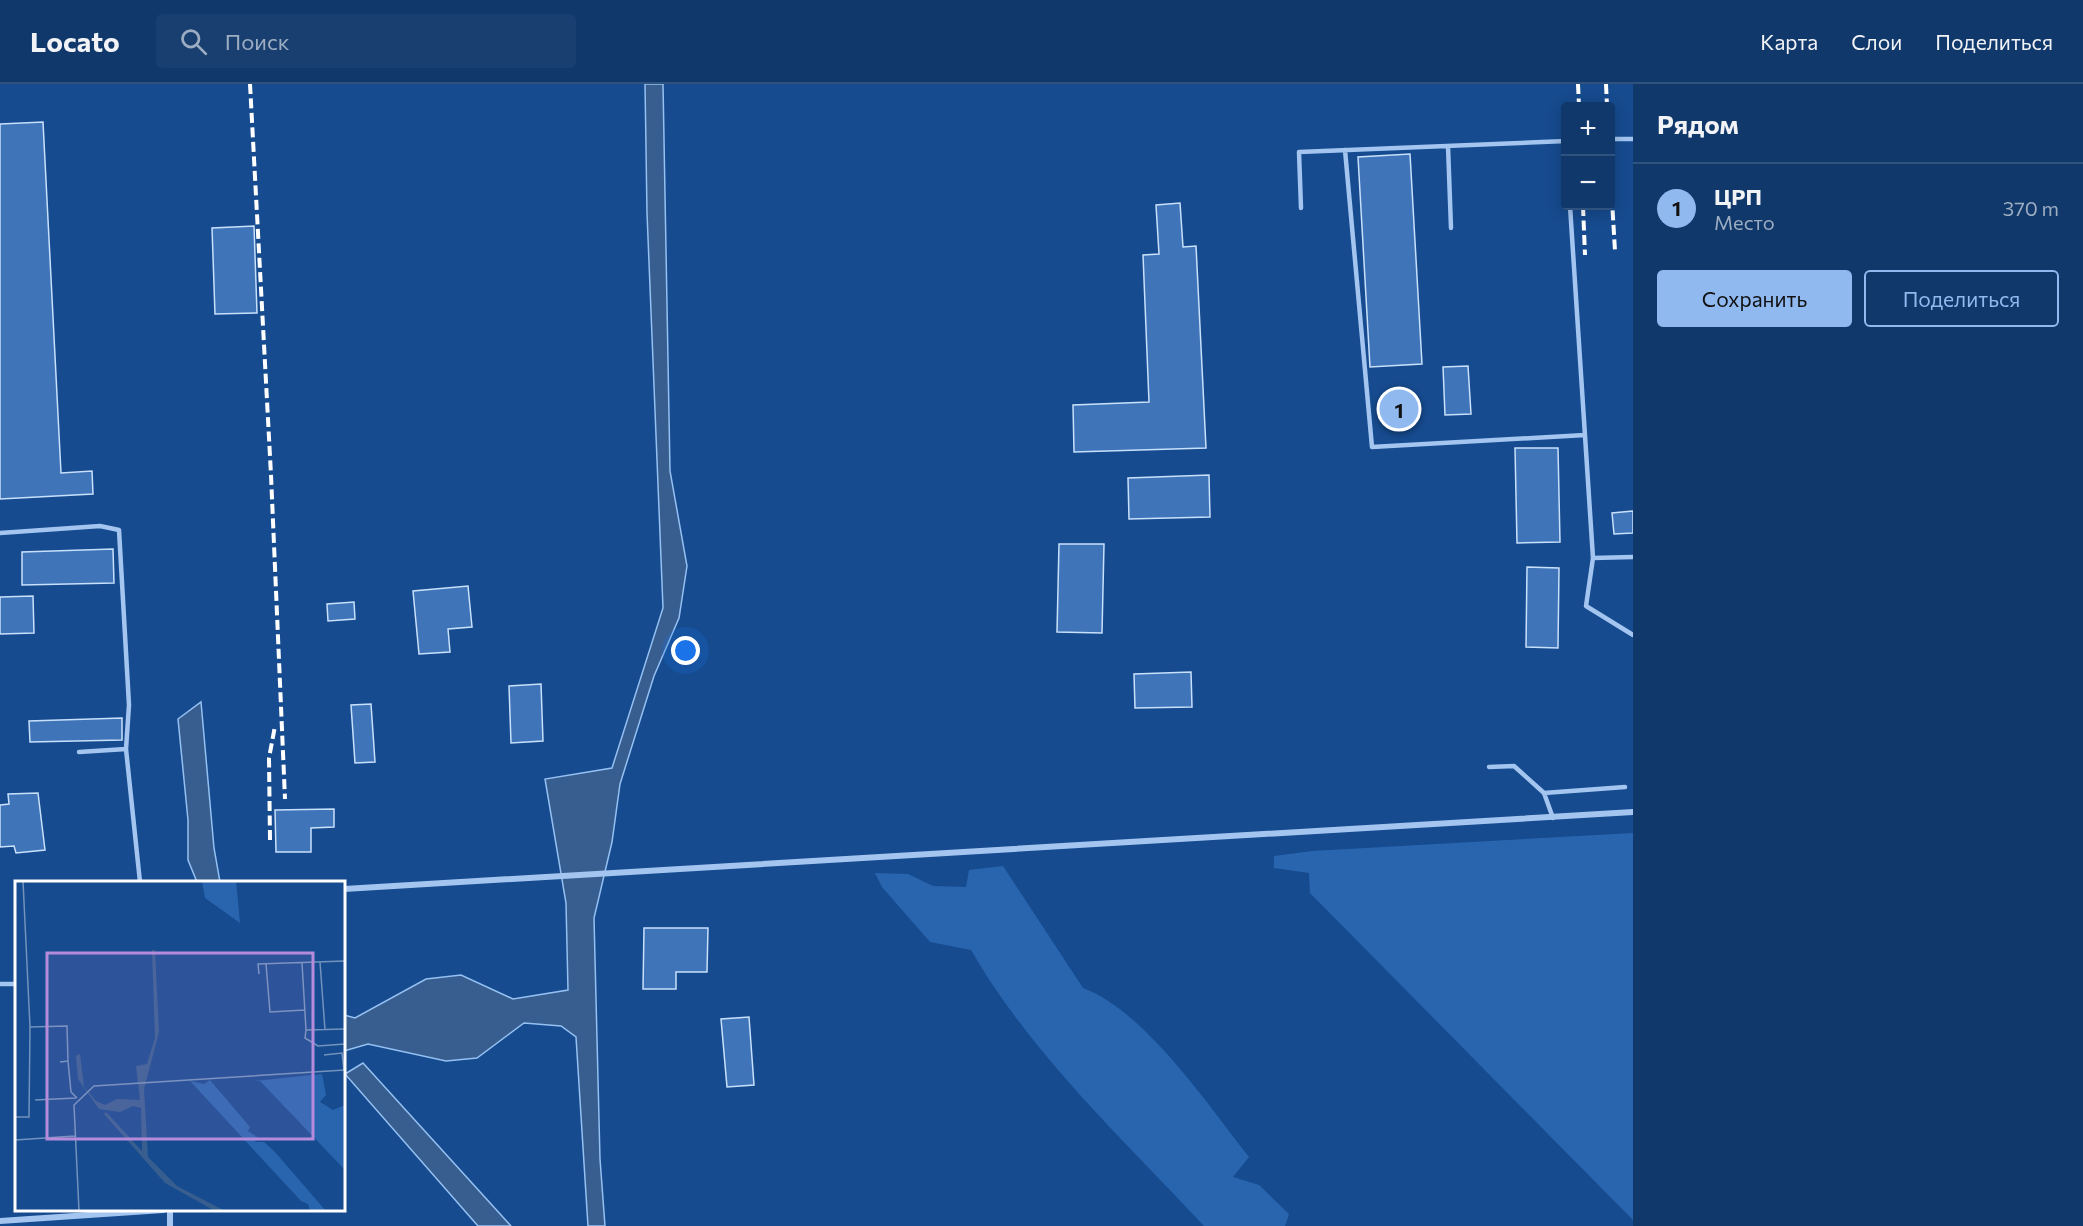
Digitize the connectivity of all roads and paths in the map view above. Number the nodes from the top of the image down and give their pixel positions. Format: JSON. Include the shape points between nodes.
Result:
{"nodes":[{"id":1,"x":1615,"y":139,"type":"edge"},
{"id":2,"x":1633,"y":139,"type":"edge"},
{"id":3,"x":1561,"y":141,"type":"edge"},
{"id":4,"x":1448,"y":146,"type":"junction"},
{"id":5,"x":1345,"y":150,"type":"junction"},
{"id":6,"x":1301,"y":208,"type":"dead end"},
{"id":7,"x":1570,"y":210,"type":"edge"},
{"id":8,"x":1451,"y":228,"type":"dead end"},
{"id":9,"x":1585,"y":435,"type":"junction"},
{"id":10,"x":0,"y":533,"type":"edge"},
{"id":11,"x":1633,"y":557,"type":"edge"},
{"id":12,"x":1593,"y":558,"type":"junction"},
{"id":13,"x":1633,"y":635,"type":"edge"},
{"id":14,"x":126,"y":749,"type":"junction"},
{"id":15,"x":79,"y":752,"type":"dead end"},
{"id":16,"x":1489,"y":767,"type":"dead end"},
{"id":17,"x":1625,"y":787,"type":"dead end"},
{"id":18,"x":1544,"y":793,"type":"junction"},
{"id":19,"x":1633,"y":813,"type":"edge"},
{"id":20,"x":1553,"y":819,"type":"junction"},
{"id":21,"x":140,"y":881,"type":"edge"},
{"id":22,"x":345,"y":889,"type":"edge"},
{"id":23,"x":136,"y":1211,"type":"edge"},
{"id":24,"x":0,"y":1221,"type":"edge"}],
"edges":[{"from":1,"to":2,"type":"lane"},
{"from":3,"to":4,"type":"lane"},
{"from":4,"to":5,"type":"lane"},
{"from":4,"to":8,"type":"lane"},
{"from":5,"to":6,"type":"lane","via":[[1299,152]]},
{"from":5,"to":9,"type":"lane","via":[[1372,447]]},
{"from":7,"to":9,"type":"lane"},
{"from":9,"to":12,"type":"lane"},
{"from":10,"to":14,"type":"lane","via":[[100,526],[119,530],[129,705]]},
{"from":11,"to":12,"type":"lane"},
{"from":12,"to":13,"type":"lane","via":[[1586,606]]},
{"from":14,"to":15,"type":"lane"},
{"from":14,"to":21,"type":"lane"},
{"from":16,"to":18,"type":"lane","via":[[1514,766]]},
{"from":17,"to":18,"type":"lane"},
{"from":18,"to":20,"type":"lane"},
{"from":19,"to":20,"type":"street"},
{"from":20,"to":22,"type":"street"},
{"from":23,"to":24,"type":"street"}]}
